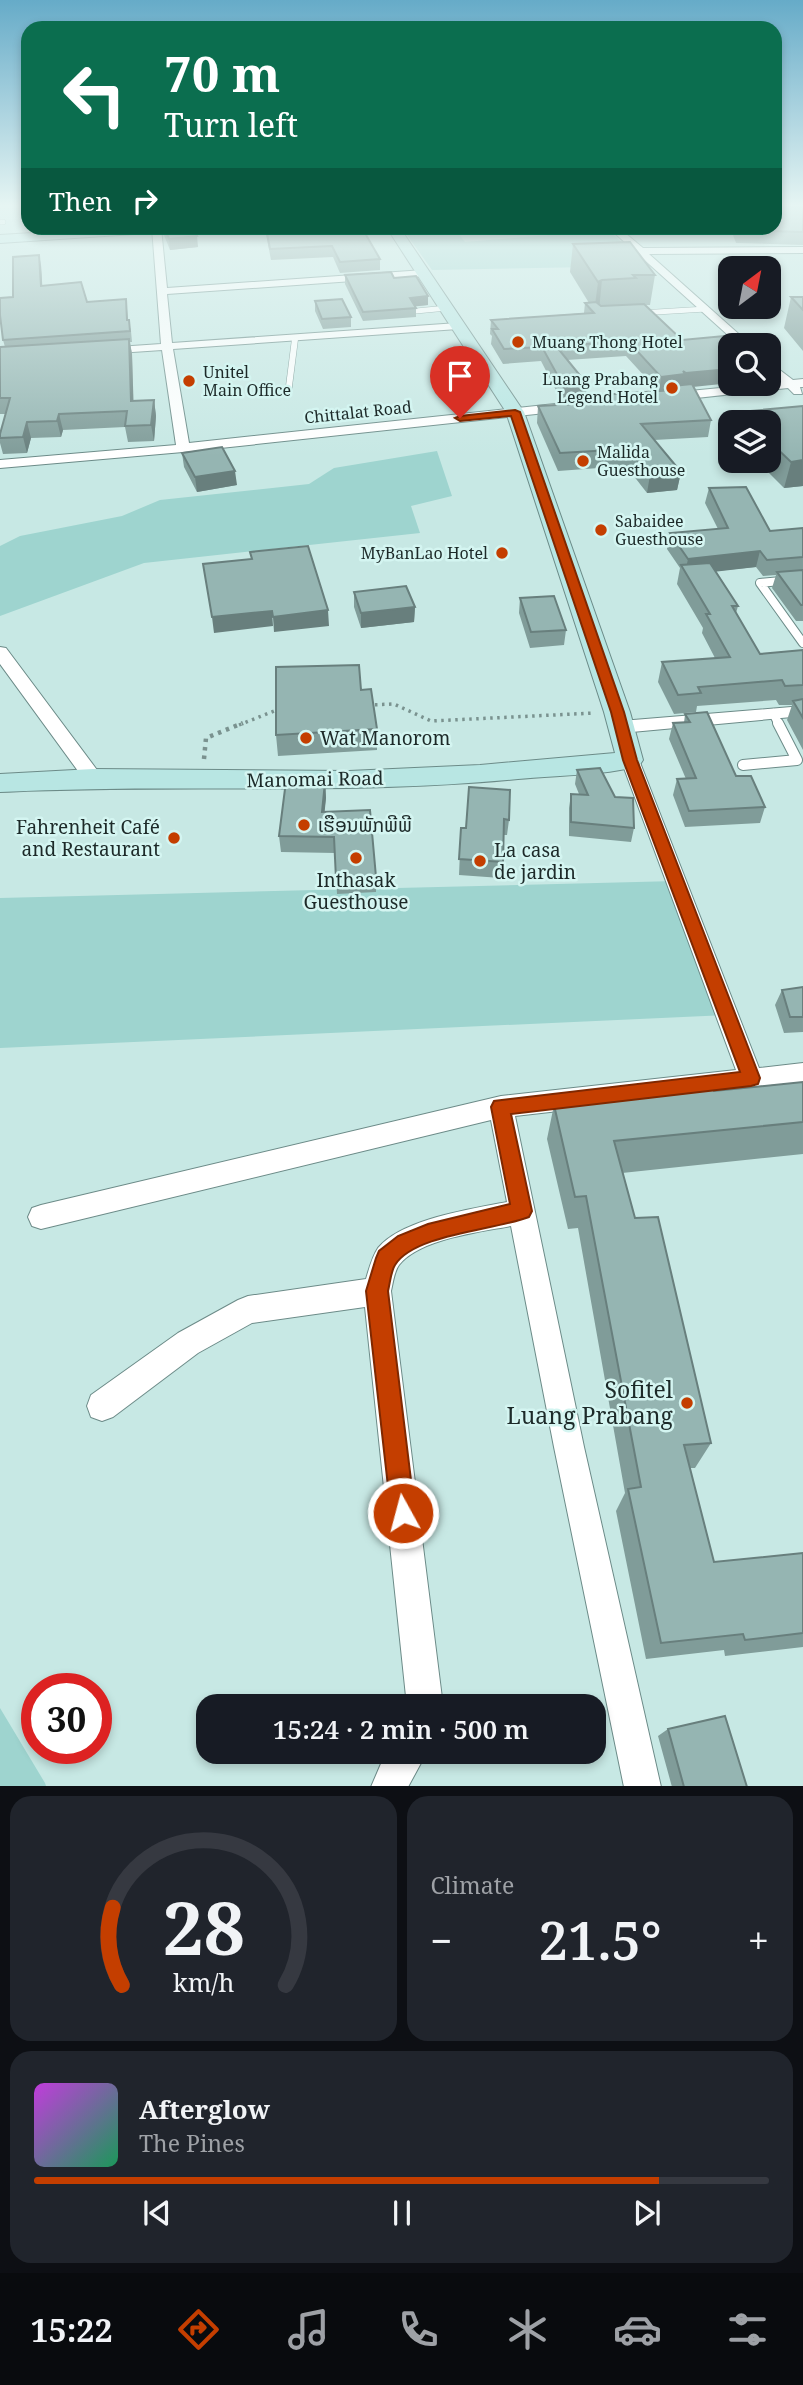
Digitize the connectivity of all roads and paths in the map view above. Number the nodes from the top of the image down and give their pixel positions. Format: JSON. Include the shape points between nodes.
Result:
{"nodes":[{"id":1,"x":201,"y":288,"type":"edge"},
{"id":2,"x":434,"y":288,"type":"edge"},
{"id":3,"x":684,"y":288,"type":"edge"},
{"id":4,"x":162,"y":291,"type":"joint"},
{"id":5,"x":447,"y":308,"type":"junction"},
{"id":6,"x":706,"y":309,"type":"junction"},
{"id":7,"x":416,"y":311,"type":"edge"},
{"id":8,"x":626,"y":314,"type":"edge"},
{"id":9,"x":458,"y":327,"type":"junction"},
{"id":10,"x":733,"y":333,"type":"edge"},
{"id":11,"x":295,"y":339,"type":"junction"},
{"id":12,"x":167,"y":347,"type":"junction"},
{"id":13,"x":83,"y":352,"type":"edge"},
{"id":14,"x":781,"y":373,"type":"edge"},
{"id":15,"x":797,"y":384,"type":"edge"},
{"id":16,"x":288,"y":394,"type":"dead end"},
{"id":17,"x":803,"y":395,"type":"edge"},
{"id":18,"x":653,"y":398,"type":"edge"},
{"id":19,"x":584,"y":405,"type":"edge"},
{"id":20,"x":515,"y":412,"type":"junction"},
{"id":21,"x":183,"y":448,"type":"junction"},
{"id":22,"x":0,"y":464,"type":"edge"},
{"id":23,"x":803,"y":579,"type":"edge"},
{"id":24,"x":803,"y":643,"type":"edge"},
{"id":25,"x":0,"y":652,"type":"edge"},
{"id":26,"x":355,"y":706,"type":"edge"},
{"id":27,"x":289,"y":709,"type":"edge"},
{"id":28,"x":803,"y":711,"type":"edge"},
{"id":29,"x":773,"y":713,"type":"junction"},
{"id":30,"x":619,"y":720,"type":"junction"},
{"id":31,"x":630,"y":760,"type":"junction"},
{"id":32,"x":743,"y":765,"type":"dead end"},
{"id":33,"x":93,"y":778,"type":"junction"},
{"id":34,"x":201,"y":780,"type":"junction"},
{"id":35,"x":0,"y":783,"type":"edge"},
{"id":36,"x":803,"y":1073,"type":"edge"},
{"id":37,"x":751,"y":1078,"type":"junction"},
{"id":38,"x":500,"y":1107,"type":"junction"},
{"id":39,"x":522,"y":1211,"type":"junction"},
{"id":40,"x":41,"y":1217,"type":"dead end"},
{"id":41,"x":377,"y":1291,"type":"junction"},
{"id":42,"x":102,"y":1406,"type":"dead end"},
{"id":43,"x":424,"y":1694,"type":"edge"},
{"id":44,"x":400,"y":1764,"type":"edge"},
{"id":45,"x":389,"y":1786,"type":"edge"},
{"id":46,"x":643,"y":1786,"type":"edge"}],
"edges":[{"from":1,"to":4,"type":"street"},
{"from":2,"to":5,"type":"street"},
{"from":3,"to":6,"type":"street"},
{"from":4,"to":12,"type":"street"},
{"from":5,"to":7,"type":"lane"},
{"from":5,"to":9,"type":"street"},
{"from":6,"to":8,"type":"lane"},
{"from":6,"to":10,"type":"street"},
{"from":9,"to":11,"type":"street"},
{"from":9,"to":20,"type":"street"},
{"from":11,"to":12,"type":"street"},
{"from":11,"to":16,"type":"lane"},
{"from":12,"to":13,"type":"street"},
{"from":12,"to":21,"type":"street"},
{"from":14,"to":15,"type":"street"},
{"from":15,"to":17,"type":"street"},
{"from":15,"to":18,"type":"street"},
{"from":19,"to":20,"type":"street","name":"Chittalat Road"},
{"from":20,"to":21,"type":"street","name":"Chittalat Road"},
{"from":20,"to":30,"type":"street"},
{"from":21,"to":22,"type":"street","name":"Chittalat Road"},
{"from":23,"to":24,"type":"lane","via":[[760,583]]},
{"from":25,"to":33,"type":"street"},
{"from":26,"to":30,"type":"path","via":[[394,704],[430,721]]},
{"from":27,"to":34,"type":"path","via":[[206,738]]},
{"from":28,"to":29,"type":"street"},
{"from":29,"to":30,"type":"street"},
{"from":29,"to":32,"type":"lane","via":[[797,760]]},
{"from":30,"to":31,"type":"street"},
{"from":31,"to":34,"type":"street","name":"Manomai Road","via":[[480,774]]},
{"from":31,"to":37,"type":"street"},
{"from":33,"to":34,"type":"street","name":"Manomai Road"},
{"from":33,"to":35,"type":"street","name":"Manomai Road"},
{"from":36,"to":37,"type":"street"},
{"from":37,"to":38,"type":"street"},
{"from":38,"to":39,"type":"street"},
{"from":38,"to":40,"type":"street"},
{"from":39,"to":41,"type":"street","via":[[435,1230],[405,1243],[387,1258]]},
{"from":39,"to":46,"type":"street"},
{"from":41,"to":42,"type":"street","via":[[248,1310],[188,1343]]},
{"from":41,"to":43,"type":"street"},
{"from":44,"to":45,"type":"street"}]}
